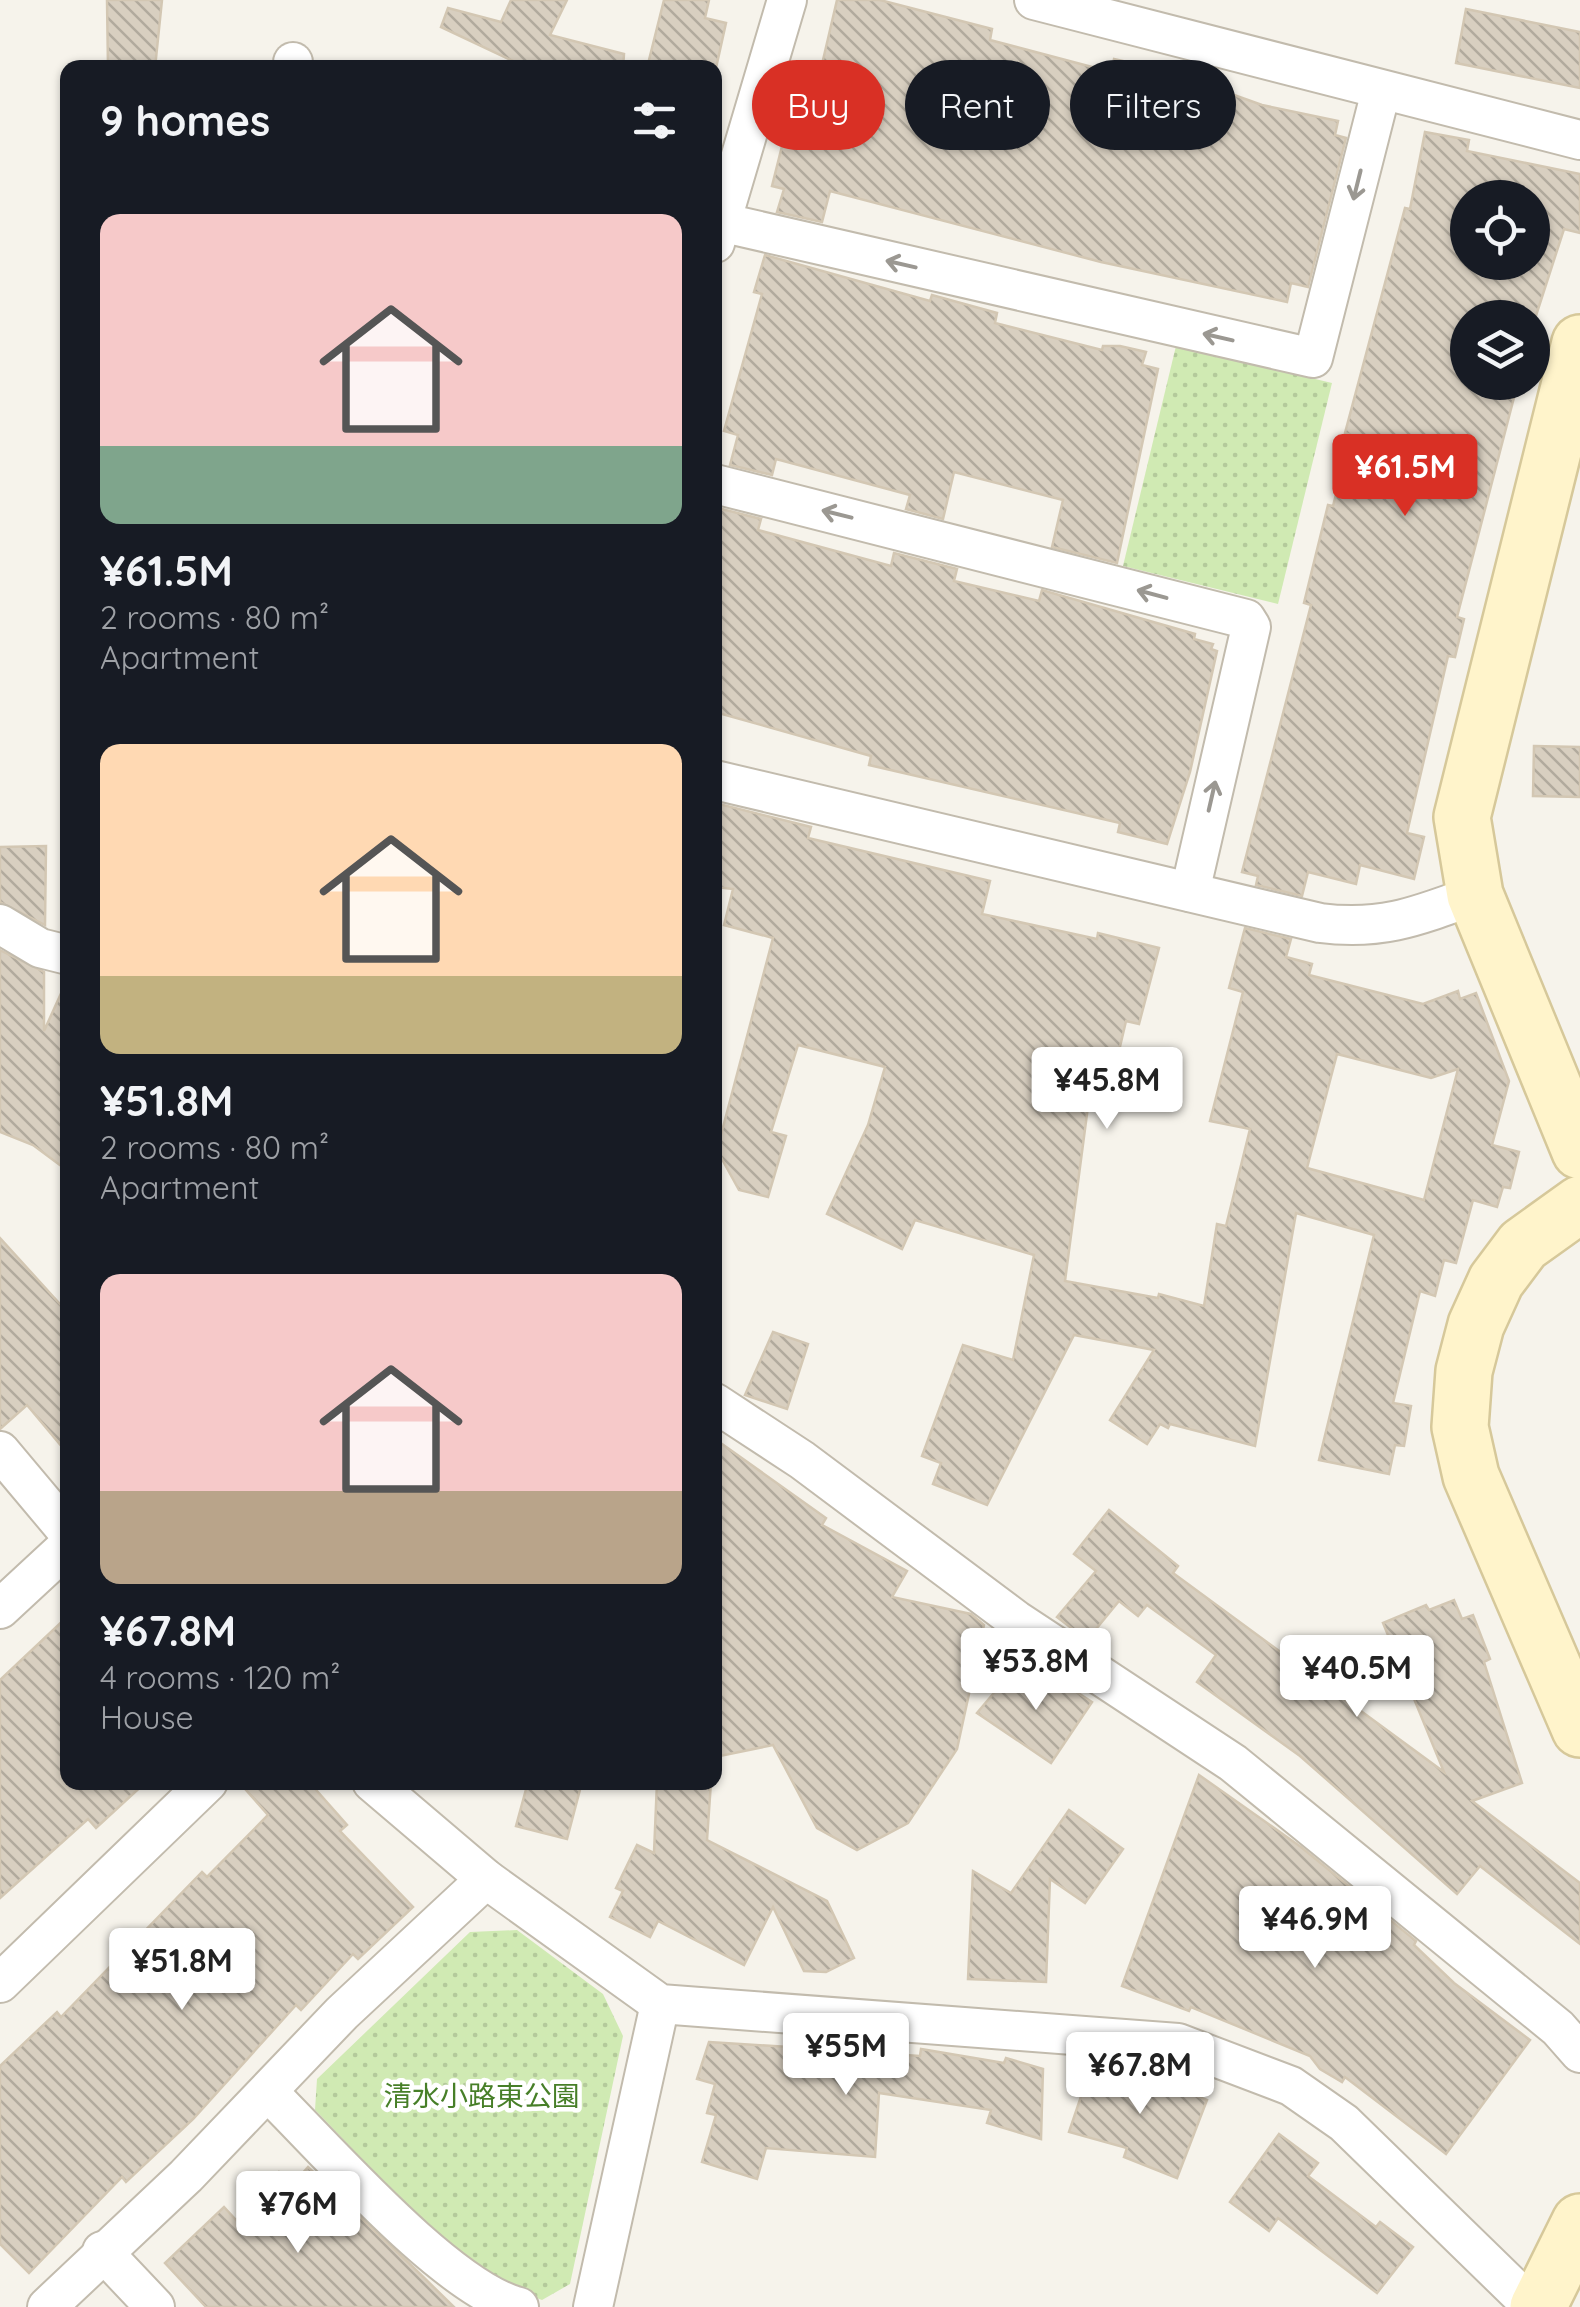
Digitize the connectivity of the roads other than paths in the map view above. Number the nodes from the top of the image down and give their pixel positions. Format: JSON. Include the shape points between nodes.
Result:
{"nodes":[{"id":1,"x":786,"y":0,"type":"edge"},
{"id":2,"x":1034,"y":0,"type":"edge"},
{"id":3,"x":1381,"y":91,"type":"junction"},
{"id":4,"x":1580,"y":140,"type":"edge"},
{"id":5,"x":722,"y":216,"type":"edge"},
{"id":6,"x":722,"y":234,"type":"edge"},
{"id":7,"x":1578,"y":351,"type":"edge"},
{"id":8,"x":722,"y":486,"type":"edge"},
{"id":9,"x":722,"y":782,"type":"edge"},
{"id":10,"x":1190,"y":892,"type":"junction"},
{"id":11,"x":1475,"y":895,"type":"junction"},
{"id":12,"x":0,"y":924,"type":"edge"},
{"id":13,"x":60,"y":953,"type":"edge"},
{"id":14,"x":1580,"y":1151,"type":"edge"},
{"id":15,"x":1580,"y":1204,"type":"edge"},
{"id":16,"x":722,"y":1408,"type":"edge"},
{"id":17,"x":0,"y":1451,"type":"edge"},
{"id":18,"x":60,"y":1522,"type":"edge"},
{"id":19,"x":60,"y":1553,"type":"edge"},
{"id":20,"x":0,"y":1609,"type":"edge"},
{"id":21,"x":1580,"y":1729,"type":"edge"},
{"id":22,"x":200,"y":1790,"type":"edge"},
{"id":23,"x":381,"y":1790,"type":"edge"},
{"id":24,"x":486,"y":1879,"type":"junction"},
{"id":25,"x":0,"y":1983,"type":"edge"},
{"id":26,"x":660,"y":2004,"type":"junction"},
{"id":27,"x":1580,"y":2053,"type":"edge"},
{"id":28,"x":268,"y":2092,"type":"junction"},
{"id":29,"x":1580,"y":2222,"type":"edge"},
{"id":30,"x":102,"y":2251,"type":"junction"},
{"id":31,"x":47,"y":2307,"type":"edge"},
{"id":32,"x":155,"y":2307,"type":"edge"},
{"id":33,"x":519,"y":2307,"type":"edge"},
{"id":34,"x":593,"y":2307,"type":"edge"},
{"id":35,"x":1536,"y":2307,"type":"edge"}],
"edges":[{"from":1,"to":5,"type":"street"},
{"from":2,"to":3,"type":"street"},
{"from":3,"to":4,"type":"street"},
{"from":3,"to":6,"type":"street","one_way":true,"via":[[1313,358]]},
{"from":7,"to":11,"type":"street","via":[[1462,817]]},
{"from":10,"to":8,"type":"street","one_way":true,"via":[[1250,627],[1246,619]]},
{"from":9,"to":10,"type":"street"},
{"from":10,"to":11,"type":"street","via":[[1362,928],[1401,922]]},
{"from":11,"to":14,"type":"street"},
{"from":12,"to":13,"type":"street"},
{"from":15,"to":21,"type":"street","via":[[1523,1245],[1496,1281],[1464,1371],[1460,1427],[1471,1476]]},
{"from":16,"to":27,"type":"street","via":[[1016,1620],[1233,1762],[1558,2028]]},
{"from":17,"to":18,"type":"street"},
{"from":19,"to":20,"type":"street"},
{"from":22,"to":25,"type":"street"},
{"from":23,"to":24,"type":"street"},
{"from":24,"to":26,"type":"street"},
{"from":24,"to":28,"type":"street","via":[[342,2012]]},
{"from":26,"to":34,"type":"street"},
{"from":26,"to":35,"type":"street","via":[[1118,2036],[1178,2043],[1235,2062],[1291,2086],[1344,2124]]},
{"from":28,"to":30,"type":"street"},
{"from":28,"to":33,"type":"street","via":[[450,2270]]},
{"from":29,"to":35,"type":"street"},
{"from":30,"to":31,"type":"street"},
{"from":30,"to":32,"type":"street"}]}
